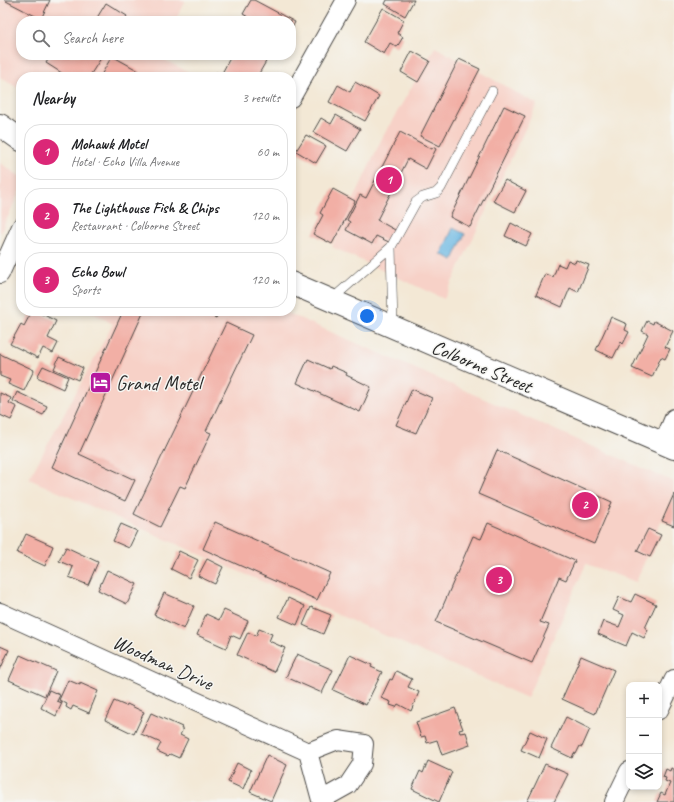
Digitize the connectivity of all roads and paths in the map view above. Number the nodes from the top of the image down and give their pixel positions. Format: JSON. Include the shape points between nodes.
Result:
{"nodes":[{"id":1,"x":346,"y":0,"type":"edge"},
{"id":2,"x":296,"y":89,"type":"edge"},
{"id":3,"x":492,"y":91,"type":"dead end"},
{"id":4,"x":0,"y":125,"type":"edge"},
{"id":5,"x":16,"y":136,"type":"edge"},
{"id":6,"x":16,"y":238,"type":"edge"},
{"id":7,"x":391,"y":247,"type":"junction"},
{"id":8,"x":0,"y":274,"type":"edge"},
{"id":9,"x":296,"y":285,"type":"edge"},
{"id":10,"x":330,"y":300,"type":"junction"},
{"id":11,"x":394,"y":327,"type":"junction"},
{"id":12,"x":674,"y":418,"type":"edge"},
{"id":13,"x":668,"y":446,"type":"edge"},
{"id":14,"x":0,"y":612,"type":"edge"},
{"id":15,"x":674,"y":680,"type":"edge"},
{"id":16,"x":662,"y":704,"type":"edge"},
{"id":17,"x":308,"y":752,"type":"junction"},
{"id":18,"x":626,"y":777,"type":"edge"},
{"id":19,"x":321,"y":801,"type":"edge"},
{"id":20,"x":614,"y":802,"type":"edge"}],
"edges":[{"from":1,"to":2,"type":"street"},
{"from":3,"to":7,"type":"lane","via":[[441,188],[416,202]]},
{"from":4,"to":5,"type":"main road"},
{"from":6,"to":8,"type":"street"},
{"from":7,"to":10,"type":"lane"},
{"from":7,"to":11,"type":"lane"},
{"from":9,"to":10,"type":"main road","name":"Colborne Street"},
{"from":10,"to":11,"type":"main road","name":"Colborne Street"},
{"from":11,"to":13,"type":"main road","name":"Colborne Street"},
{"from":12,"to":13,"type":"street"},
{"from":14,"to":17,"type":"street","name":"Woodman Drive"},
{"from":15,"to":16,"type":"street"},
{"from":17,"to":19,"type":"street"},
{"from":17,"to":19,"type":"street","via":[[338,740],[364,744],[362,764],[348,785]]},
{"from":18,"to":20,"type":"street"}]}
